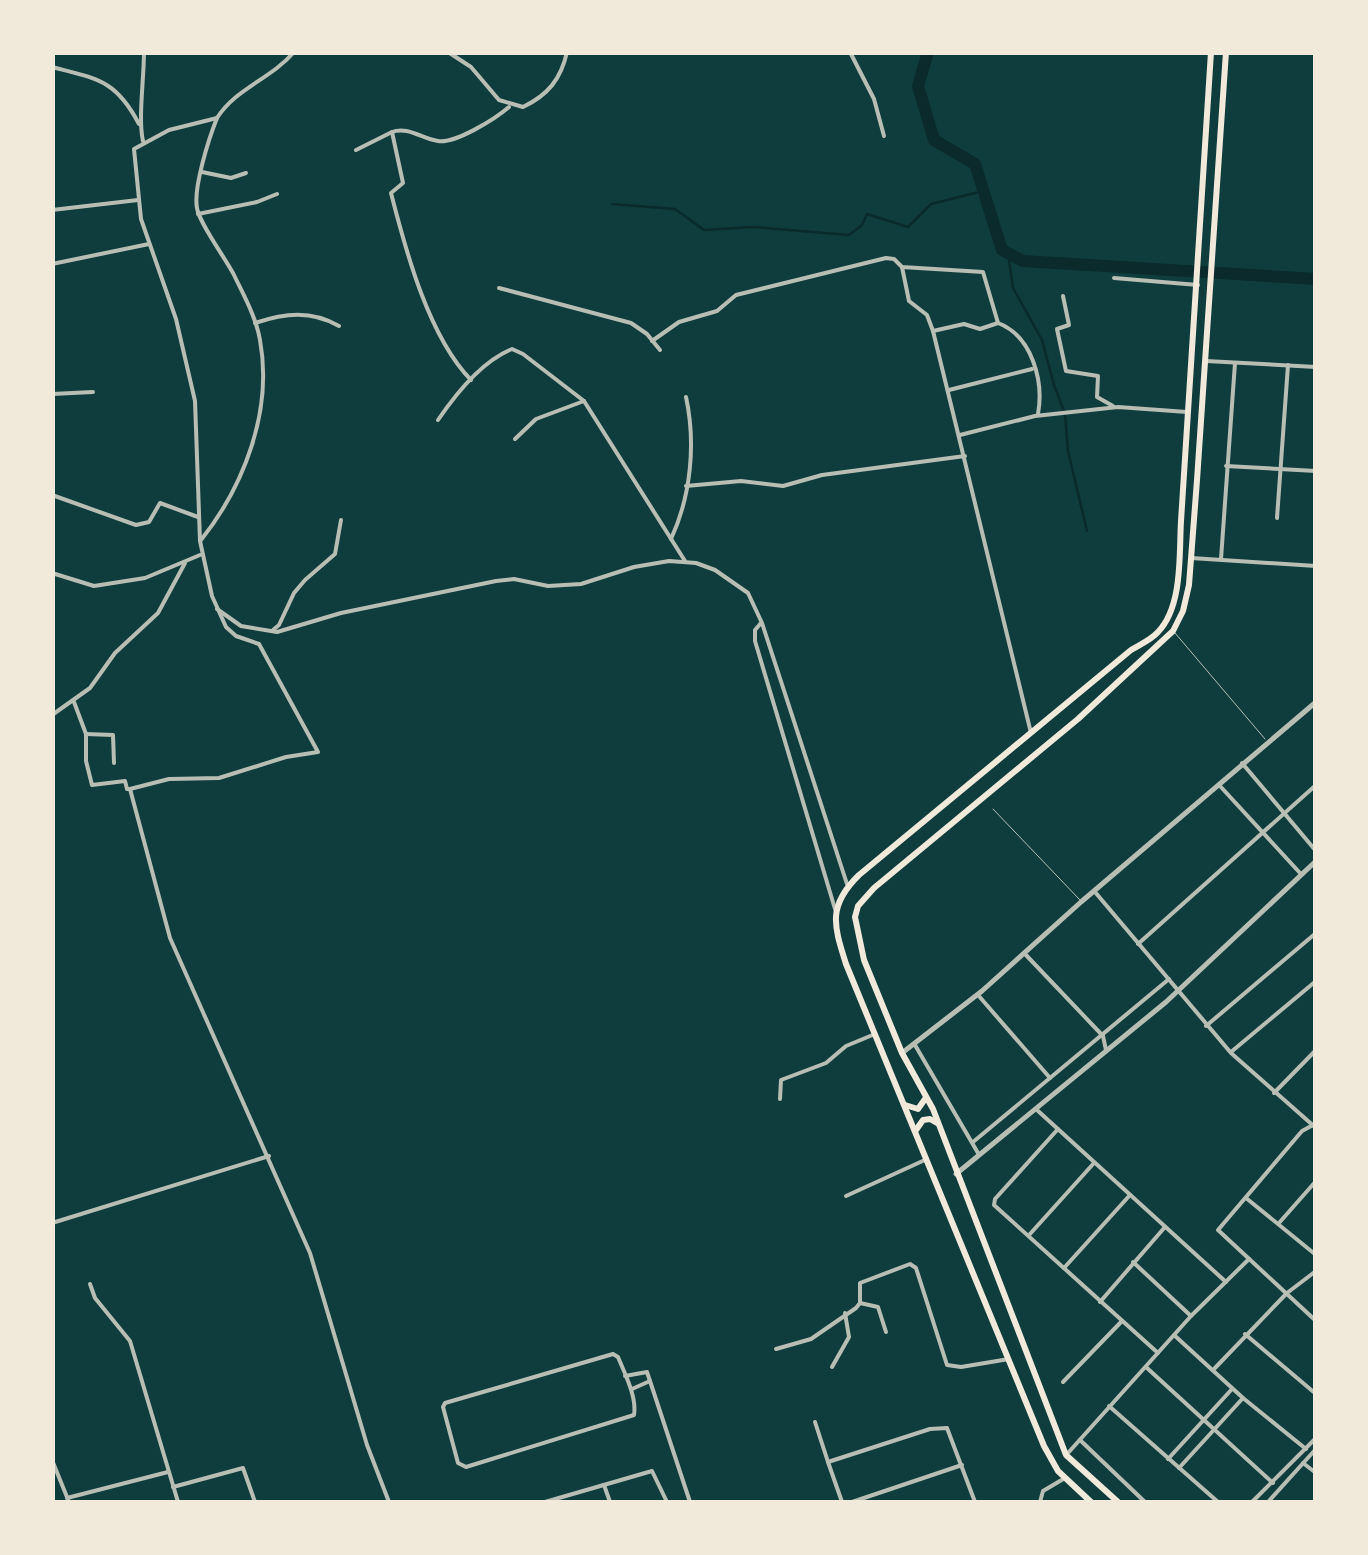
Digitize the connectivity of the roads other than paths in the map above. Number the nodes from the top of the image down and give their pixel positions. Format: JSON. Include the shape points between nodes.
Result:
{"nodes":[{"id":1,"x":144,"y":52,"type":"edge"},
{"id":2,"x":294,"y":52,"type":"edge"},
{"id":3,"x":448,"y":52,"type":"edge"},
{"id":4,"x":568,"y":52,"type":"edge"},
{"id":5,"x":850,"y":52,"type":"edge"},
{"id":6,"x":1211,"y":52,"type":"edge"},
{"id":7,"x":1226,"y":52,"type":"edge"},
{"id":8,"x":52,"y":68,"type":"edge"},
{"id":9,"x":511,"y":106,"type":"junction"},
{"id":10,"x":216,"y":118,"type":"junction"},
{"id":11,"x":139,"y":124,"type":"junction"},
{"id":12,"x":392,"y":132,"type":"junction"},
{"id":13,"x":884,"y":136,"type":"dead end"},
{"id":14,"x":144,"y":144,"type":"junction"},
{"id":15,"x":356,"y":150,"type":"dead end"},
{"id":16,"x":202,"y":172,"type":"junction"},
{"id":17,"x":246,"y":173,"type":"dead end"},
{"id":18,"x":277,"y":194,"type":"dead end"},
{"id":19,"x":138,"y":200,"type":"junction"},
{"id":20,"x":52,"y":210,"type":"edge"},
{"id":21,"x":198,"y":214,"type":"junction"},
{"id":22,"x":148,"y":244,"type":"junction"},
{"id":23,"x":52,"y":264,"type":"edge"},
{"id":24,"x":902,"y":267,"type":"junction"},
{"id":25,"x":1114,"y":278,"type":"dead end"},
{"id":26,"x":1198,"y":283,"type":"junction"},
{"id":27,"x":499,"y":288,"type":"dead end"},
{"id":28,"x":1063,"y":296,"type":"dead end"},
{"id":29,"x":255,"y":323,"type":"junction"},
{"id":30,"x":998,"y":323,"type":"junction"},
{"id":31,"x":339,"y":326,"type":"dead end"},
{"id":32,"x":933,"y":330,"type":"junction"},
{"id":33,"x":652,"y":340,"type":"junction"},
{"id":34,"x":660,"y":350,"type":"dead end"},
{"id":35,"x":1206,"y":361,"type":"junction"},
{"id":36,"x":1235,"y":363,"type":"junction"},
{"id":37,"x":1288,"y":365,"type":"junction"},
{"id":38,"x":1316,"y":367,"type":"edge"},
{"id":39,"x":1034,"y":368,"type":"junction"},
{"id":40,"x":471,"y":380,"type":"junction"},
{"id":41,"x":949,"y":390,"type":"junction"},
{"id":42,"x":94,"y":392,"type":"dead end"},
{"id":43,"x":52,"y":394,"type":"edge"},
{"id":44,"x":686,"y":397,"type":"dead end"},
{"id":45,"x":584,"y":401,"type":"junction"},
{"id":46,"x":1118,"y":407,"type":"junction"},
{"id":47,"x":1189,"y":412,"type":"junction"},
{"id":48,"x":1035,"y":416,"type":"junction"},
{"id":49,"x":438,"y":420,"type":"dead end"},
{"id":50,"x":960,"y":436,"type":"junction"},
{"id":51,"x":515,"y":439,"type":"dead end"},
{"id":52,"x":965,"y":456,"type":"junction"},
{"id":53,"x":1226,"y":466,"type":"junction"},
{"id":54,"x":1281,"y":469,"type":"junction"},
{"id":55,"x":1316,"y":471,"type":"edge"},
{"id":56,"x":1184,"y":479,"type":"junction"},
{"id":57,"x":1197,"y":480,"type":"junction"},
{"id":58,"x":686,"y":486,"type":"junction"},
{"id":59,"x":52,"y":495,"type":"edge"},
{"id":60,"x":199,"y":517,"type":"junction"},
{"id":61,"x":1277,"y":518,"type":"dead end"},
{"id":62,"x":341,"y":520,"type":"dead end"},
{"id":63,"x":671,"y":538,"type":"junction"},
{"id":64,"x":200,"y":540,"type":"junction"},
{"id":65,"x":202,"y":554,"type":"junction"},
{"id":66,"x":1190,"y":558,"type":"junction"},
{"id":67,"x":1221,"y":559,"type":"junction"},
{"id":68,"x":685,"y":561,"type":"junction"},
{"id":69,"x":184,"y":563,"type":"junction"},
{"id":70,"x":1316,"y":566,"type":"edge"},
{"id":71,"x":52,"y":574,"type":"edge"},
{"id":72,"x":216,"y":609,"type":"junction"},
{"id":73,"x":762,"y":623,"type":"junction"},
{"id":74,"x":1173,"y":631,"type":"junction"},
{"id":75,"x":269,"y":632,"type":"junction"},
{"id":76,"x":74,"y":702,"type":"junction"},
{"id":77,"x":1316,"y":702,"type":"edge"},
{"id":78,"x":1063,"y":708,"type":"junction"},
{"id":79,"x":52,"y":715,"type":"edge"},
{"id":80,"x":1075,"y":722,"type":"junction"},
{"id":81,"x":1035,"y":730,"type":"junction"},
{"id":82,"x":86,"y":734,"type":"junction"},
{"id":83,"x":1052,"y":740,"type":"junction"},
{"id":84,"x":1268,"y":742,"type":"junction"},
{"id":85,"x":114,"y":763,"type":"dead end"},
{"id":86,"x":1242,"y":764,"type":"junction"},
{"id":87,"x":1316,"y":785,"type":"edge"},
{"id":88,"x":1220,"y":786,"type":"junction"},
{"id":89,"x":130,"y":789,"type":"junction"},
{"id":90,"x":993,"y":808,"type":"dead end"},
{"id":91,"x":1284,"y":813,"type":"junction"},
{"id":92,"x":1264,"y":833,"type":"junction"},
{"id":93,"x":1316,"y":851,"type":"edge"},
{"id":94,"x":1316,"y":862,"type":"edge"},
{"id":95,"x":1302,"y":871,"type":"junction"},
{"id":96,"x":1316,"y":876,"type":"edge"},
{"id":97,"x":848,"y":886,"type":"junction"},
{"id":98,"x":1095,"y":892,"type":"junction"},
{"id":99,"x":1081,"y":902,"type":"junction"},
{"id":100,"x":835,"y":908,"type":"junction"},
{"id":101,"x":1316,"y":933,"type":"edge"},
{"id":102,"x":1138,"y":944,"type":"junction"},
{"id":103,"x":1025,"y":954,"type":"junction"},
{"id":104,"x":1169,"y":979,"type":"junction"},
{"id":105,"x":1316,"y":981,"type":"edge"},
{"id":106,"x":1176,"y":991,"type":"junction"},
{"id":107,"x":978,"y":995,"type":"junction"},
{"id":108,"x":1206,"y":1026,"type":"junction"},
{"id":109,"x":875,"y":1034,"type":"junction"},
{"id":110,"x":1103,"y":1036,"type":"junction"},
{"id":111,"x":915,"y":1045,"type":"junction"},
{"id":112,"x":1106,"y":1050,"type":"junction"},
{"id":113,"x":902,"y":1053,"type":"junction"},
{"id":114,"x":1230,"y":1053,"type":"junction"},
{"id":115,"x":1314,"y":1053,"type":"edge"},
{"id":116,"x":1049,"y":1079,"type":"junction"},
{"id":117,"x":1058,"y":1090,"type":"junction"},
{"id":118,"x":1274,"y":1092,"type":"junction"},
{"id":119,"x":924,"y":1093,"type":"junction"},
{"id":120,"x":780,"y":1099,"type":"dead end"},
{"id":121,"x":904,"y":1103,"type":"junction"},
{"id":122,"x":1037,"y":1110,"type":"junction"},
{"id":123,"x":938,"y":1126,"type":"junction"},
{"id":124,"x":1314,"y":1126,"type":"edge"},
{"id":125,"x":1058,"y":1129,"type":"junction"},
{"id":126,"x":918,"y":1136,"type":"junction"},
{"id":127,"x":973,"y":1142,"type":"junction"},
{"id":128,"x":269,"y":1156,"type":"junction"},
{"id":129,"x":980,"y":1156,"type":"junction"},
{"id":130,"x":927,"y":1159,"type":"junction"},
{"id":131,"x":1094,"y":1163,"type":"junction"},
{"id":132,"x":956,"y":1174,"type":"junction"},
{"id":133,"x":1316,"y":1181,"type":"edge"},
{"id":134,"x":1130,"y":1195,"type":"junction"},
{"id":135,"x":846,"y":1196,"type":"dead end"},
{"id":136,"x":1244,"y":1197,"type":"junction"},
{"id":137,"x":52,"y":1223,"type":"edge"},
{"id":138,"x":1279,"y":1223,"type":"junction"},
{"id":139,"x":1165,"y":1227,"type":"junction"},
{"id":140,"x":1029,"y":1236,"type":"junction"},
{"id":141,"x":1314,"y":1252,"type":"edge"},
{"id":142,"x":1249,"y":1259,"type":"junction"},
{"id":143,"x":1132,"y":1262,"type":"junction"},
{"id":144,"x":1064,"y":1268,"type":"junction"},
{"id":145,"x":1316,"y":1271,"type":"edge"},
{"id":146,"x":1226,"y":1282,"type":"junction"},
{"id":147,"x":90,"y":1284,"type":"dead end"},
{"id":148,"x":1288,"y":1293,"type":"junction"},
{"id":149,"x":1100,"y":1302,"type":"junction"},
{"id":150,"x":860,"y":1303,"type":"junction"},
{"id":151,"x":845,"y":1313,"type":"junction"},
{"id":152,"x":1192,"y":1316,"type":"junction"},
{"id":153,"x":1122,"y":1321,"type":"junction"},
{"id":154,"x":1316,"y":1321,"type":"edge"},
{"id":155,"x":886,"y":1332,"type":"dead end"},
{"id":156,"x":1246,"y":1334,"type":"junction"},
{"id":157,"x":1174,"y":1335,"type":"junction"},
{"id":158,"x":776,"y":1348,"type":"dead end"},
{"id":159,"x":1158,"y":1352,"type":"junction"},
{"id":160,"x":1008,"y":1359,"type":"junction"},
{"id":161,"x":832,"y":1367,"type":"dead end"},
{"id":162,"x":1145,"y":1367,"type":"junction"},
{"id":163,"x":1213,"y":1369,"type":"junction"},
{"id":164,"x":625,"y":1376,"type":"junction"},
{"id":165,"x":650,"y":1381,"type":"junction"},
{"id":166,"x":1063,"y":1382,"type":"dead end"},
{"id":167,"x":1233,"y":1388,"type":"junction"},
{"id":168,"x":630,"y":1390,"type":"junction"},
{"id":169,"x":1316,"y":1394,"type":"edge"},
{"id":170,"x":1242,"y":1398,"type":"junction"},
{"id":171,"x":1110,"y":1406,"type":"junction"},
{"id":172,"x":1204,"y":1420,"type":"junction"},
{"id":173,"x":815,"y":1422,"type":"dead end"},
{"id":174,"x":1214,"y":1430,"type":"junction"},
{"id":175,"x":1316,"y":1438,"type":"edge"},
{"id":176,"x":1079,"y":1439,"type":"junction"},
{"id":177,"x":1306,"y":1449,"type":"junction"},
{"id":178,"x":1315,"y":1450,"type":"edge"},
{"id":179,"x":1066,"y":1454,"type":"junction"},
{"id":180,"x":52,"y":1460,"type":"edge"},
{"id":181,"x":1168,"y":1460,"type":"junction"},
{"id":182,"x":828,"y":1462,"type":"junction"},
{"id":183,"x":1303,"y":1463,"type":"junction"},
{"id":184,"x":962,"y":1464,"type":"junction"},
{"id":185,"x":1178,"y":1468,"type":"junction"},
{"id":186,"x":168,"y":1472,"type":"junction"},
{"id":187,"x":1316,"y":1473,"type":"edge"},
{"id":188,"x":1065,"y":1478,"type":"junction"},
{"id":189,"x":1273,"y":1483,"type":"junction"},
{"id":190,"x":604,"y":1484,"type":"junction"},
{"id":191,"x":173,"y":1487,"type":"junction"},
{"id":192,"x":68,"y":1500,"type":"edge"},
{"id":193,"x":178,"y":1502,"type":"edge"},
{"id":194,"x":254,"y":1502,"type":"edge"},
{"id":195,"x":389,"y":1502,"type":"edge"},
{"id":196,"x":546,"y":1502,"type":"edge"},
{"id":197,"x":610,"y":1502,"type":"edge"},
{"id":198,"x":667,"y":1502,"type":"edge"},
{"id":199,"x":690,"y":1502,"type":"edge"},
{"id":200,"x":842,"y":1502,"type":"edge"},
{"id":201,"x":852,"y":1502,"type":"edge"},
{"id":202,"x":974,"y":1502,"type":"edge"},
{"id":203,"x":1040,"y":1502,"type":"edge"},
{"id":204,"x":1091,"y":1502,"type":"edge"},
{"id":205,"x":1118,"y":1502,"type":"edge"},
{"id":206,"x":1145,"y":1502,"type":"edge"},
{"id":207,"x":1218,"y":1502,"type":"edge"},
{"id":208,"x":1252,"y":1502,"type":"edge"},
{"id":209,"x":1268,"y":1502,"type":"edge"}],
"edges":[{"from":1,"to":11,"type":"street"},
{"from":2,"to":10,"type":"street"},
{"from":3,"to":9,"type":"street"},
{"from":4,"to":9,"type":"street","via":[[547,92],[523,108]]},
{"from":5,"to":13,"type":"street"},
{"from":6,"to":26,"type":"highway"},
{"from":7,"to":35,"type":"highway"},
{"from":8,"to":11,"type":"street","via":[[110,85]]},
{"from":9,"to":12,"type":"street","via":[[451,142]]},
{"from":10,"to":14,"type":"street"},
{"from":10,"to":16,"type":"street"},
{"from":11,"to":14,"type":"street"},
{"from":12,"to":15,"type":"street"},
{"from":12,"to":40,"type":"street","via":[[403,183],[391,193],[398,216],[448,354]]},
{"from":14,"to":19,"type":"street","via":[[134,149]]},
{"from":16,"to":17,"type":"street","via":[[226,178]]},
{"from":16,"to":21,"type":"street"},
{"from":18,"to":21,"type":"street"},
{"from":19,"to":20,"type":"street"},
{"from":19,"to":22,"type":"street"},
{"from":21,"to":29,"type":"street"},
{"from":22,"to":23,"type":"street"},
{"from":22,"to":60,"type":"street","via":[[188,362],[197,414]]},
{"from":24,"to":30,"type":"street","via":[[983,272]]},
{"from":24,"to":32,"type":"street","via":[[910,301]]},
{"from":24,"to":33,"type":"street","via":[[886,258],[736,295],[718,312],[680,322]]},
{"from":25,"to":26,"type":"street"},
{"from":26,"to":47,"type":"highway"},
{"from":27,"to":33,"type":"street","via":[[631,323]]},
{"from":28,"to":46,"type":"street","via":[[1069,325],[1057,330],[1066,372],[1098,376],[1098,399]]},
{"from":29,"to":31,"type":"street","via":[[304,314]]},
{"from":29,"to":64,"type":"street","via":[[262,384],[248,460],[225,510]]},
{"from":30,"to":32,"type":"street"},
{"from":30,"to":39,"type":"street","via":[[1019,336]]},
{"from":32,"to":41,"type":"street"},
{"from":33,"to":34,"type":"street"},
{"from":35,"to":36,"type":"street"},
{"from":35,"to":57,"type":"highway"},
{"from":36,"to":37,"type":"street"},
{"from":36,"to":53,"type":"street"},
{"from":37,"to":38,"type":"street"},
{"from":37,"to":54,"type":"street"},
{"from":39,"to":41,"type":"street"},
{"from":39,"to":48,"type":"street","via":[[1040,407]]},
{"from":40,"to":45,"type":"street","via":[[512,349]]},
{"from":40,"to":49,"type":"street"},
{"from":41,"to":50,"type":"street"},
{"from":42,"to":43,"type":"street"},
{"from":44,"to":58,"type":"street"},
{"from":45,"to":51,"type":"street","via":[[544,415]]},
{"from":45,"to":63,"type":"street"},
{"from":46,"to":47,"type":"street"},
{"from":46,"to":48,"type":"street"},
{"from":47,"to":56,"type":"highway"},
{"from":48,"to":50,"type":"street"},
{"from":50,"to":52,"type":"street"},
{"from":52,"to":58,"type":"street","via":[[783,486],[740,480]]},
{"from":52,"to":81,"type":"street"},
{"from":53,"to":54,"type":"street"},
{"from":53,"to":67,"type":"street"},
{"from":54,"to":55,"type":"street"},
{"from":54,"to":61,"type":"street"},
{"from":56,"to":57,"type":"highway"},
{"from":56,"to":78,"type":"highway","via":[[1176,585],[1162,627]]},
{"from":57,"to":66,"type":"highway"},
{"from":58,"to":63,"type":"street"},
{"from":59,"to":60,"type":"street","via":[[136,524],[150,522],[160,503]]},
{"from":60,"to":64,"type":"street"},
{"from":62,"to":75,"type":"street","via":[[334,554],[305,580]]},
{"from":63,"to":68,"type":"street"},
{"from":64,"to":65,"type":"street"},
{"from":65,"to":69,"type":"street"},
{"from":65,"to":72,"type":"street"},
{"from":66,"to":67,"type":"street"},
{"from":66,"to":74,"type":"highway","via":[[1188,594]]},
{"from":67,"to":70,"type":"street"},
{"from":68,"to":73,"type":"street","via":[[715,570],[748,593]]},
{"from":68,"to":75,"type":"street","via":[[656,562],[581,584],[508,578]]},
{"from":69,"to":71,"type":"street","via":[[94,586]]},
{"from":69,"to":76,"type":"street","via":[[158,613]]},
{"from":72,"to":75,"type":"street","via":[[241,626]]},
{"from":72,"to":89,"type":"street","via":[[226,628],[259,644],[318,752],[210,780]]},
{"from":73,"to":97,"type":"street"},
{"from":73,"to":100,"type":"street","via":[[755,641]]},
{"from":74,"to":80,"type":"highway"},
{"from":74,"to":84,"type":"lane"},
{"from":76,"to":79,"type":"street"},
{"from":76,"to":82,"type":"street"},
{"from":77,"to":84,"type":"street"},
{"from":78,"to":80,"type":"highway","via":[[1064,720]]},
{"from":78,"to":81,"type":"highway"},
{"from":80,"to":83,"type":"highway"},
{"from":81,"to":83,"type":"highway","via":[[1048,729]]},
{"from":81,"to":97,"type":"highway"},
{"from":82,"to":85,"type":"street","via":[[113,735]]},
{"from":82,"to":89,"type":"street","via":[[93,786],[125,781]]},
{"from":83,"to":113,"type":"highway","via":[[858,906],[858,942]]},
{"from":84,"to":86,"type":"street"},
{"from":86,"to":88,"type":"street"},
{"from":86,"to":91,"type":"street"},
{"from":87,"to":91,"type":"street"},
{"from":88,"to":92,"type":"street"},
{"from":88,"to":98,"type":"street"},
{"from":89,"to":128,"type":"street","via":[[172,942]]},
{"from":90,"to":99,"type":"lane"},
{"from":91,"to":92,"type":"street"},
{"from":91,"to":93,"type":"street"},
{"from":92,"to":95,"type":"street"},
{"from":92,"to":102,"type":"street"},
{"from":94,"to":95,"type":"street"},
{"from":95,"to":96,"type":"street"},
{"from":95,"to":106,"type":"street"},
{"from":97,"to":100,"type":"highway"},
{"from":98,"to":99,"type":"street"},
{"from":98,"to":102,"type":"street"},
{"from":99,"to":103,"type":"street"},
{"from":100,"to":109,"type":"highway","via":[[846,964]]},
{"from":101,"to":108,"type":"street"},
{"from":102,"to":104,"type":"street"},
{"from":103,"to":107,"type":"street"},
{"from":103,"to":110,"type":"street"},
{"from":104,"to":106,"type":"street"},
{"from":104,"to":110,"type":"street"},
{"from":105,"to":114,"type":"street"},
{"from":106,"to":108,"type":"street"},
{"from":106,"to":112,"type":"street"},
{"from":107,"to":111,"type":"street"},
{"from":107,"to":116,"type":"street"},
{"from":108,"to":114,"type":"street"},
{"from":109,"to":120,"type":"street","via":[[781,1080]]},
{"from":109,"to":121,"type":"highway"},
{"from":110,"to":112,"type":"street"},
{"from":110,"to":116,"type":"street"},
{"from":111,"to":113,"type":"street"},
{"from":111,"to":127,"type":"street"},
{"from":112,"to":117,"type":"street"},
{"from":113,"to":119,"type":"highway"},
{"from":114,"to":118,"type":"street"},
{"from":115,"to":118,"type":"street"},
{"from":116,"to":117,"type":"street"},
{"from":116,"to":127,"type":"street"},
{"from":117,"to":122,"type":"street"},
{"from":118,"to":124,"type":"street"},
{"from":119,"to":121,"type":"highway","via":[[918,1109]]},
{"from":119,"to":123,"type":"highway"},
{"from":121,"to":126,"type":"highway"},
{"from":122,"to":125,"type":"street"},
{"from":122,"to":129,"type":"street"},
{"from":123,"to":126,"type":"highway","via":[[922,1120]]},
{"from":123,"to":132,"type":"highway"},
{"from":124,"to":136,"type":"street"},
{"from":125,"to":131,"type":"street"},
{"from":125,"to":140,"type":"street","via":[[995,1200]]},
{"from":126,"to":130,"type":"highway"},
{"from":127,"to":129,"type":"street"},
{"from":128,"to":137,"type":"street"},
{"from":128,"to":195,"type":"street","via":[[310,1253]]},
{"from":129,"to":132,"type":"street"},
{"from":130,"to":135,"type":"street"},
{"from":130,"to":160,"type":"highway"},
{"from":131,"to":134,"type":"street"},
{"from":131,"to":140,"type":"street"},
{"from":132,"to":179,"type":"highway"},
{"from":133,"to":138,"type":"street"},
{"from":134,"to":139,"type":"street"},
{"from":134,"to":144,"type":"street"},
{"from":136,"to":138,"type":"street"},
{"from":136,"to":142,"type":"street","via":[[1218,1230]]},
{"from":138,"to":141,"type":"street"},
{"from":139,"to":143,"type":"street"},
{"from":139,"to":146,"type":"street"},
{"from":140,"to":144,"type":"street"},
{"from":142,"to":146,"type":"street"},
{"from":142,"to":148,"type":"street"},
{"from":143,"to":149,"type":"street"},
{"from":143,"to":152,"type":"street"},
{"from":144,"to":149,"type":"street"},
{"from":145,"to":148,"type":"street"},
{"from":146,"to":152,"type":"street"},
{"from":147,"to":186,"type":"street","via":[[130,1342]]},
{"from":148,"to":154,"type":"street"},
{"from":148,"to":156,"type":"street"},
{"from":149,"to":153,"type":"street"},
{"from":150,"to":151,"type":"street"},
{"from":150,"to":155,"type":"street","via":[[878,1307]]},
{"from":150,"to":160,"type":"street","via":[[860,1283],[910,1264],[947,1365]]},
{"from":151,"to":158,"type":"street","via":[[811,1338]]},
{"from":151,"to":161,"type":"street","via":[[848,1337]]},
{"from":152,"to":157,"type":"street"},
{"from":153,"to":159,"type":"street"},
{"from":153,"to":166,"type":"street"},
{"from":156,"to":163,"type":"street"},
{"from":156,"to":169,"type":"street"},
{"from":157,"to":159,"type":"street"},
{"from":157,"to":163,"type":"street"},
{"from":159,"to":162,"type":"street"},
{"from":160,"to":188,"type":"highway","via":[[1044,1446]]},
{"from":162,"to":171,"type":"street"},
{"from":162,"to":172,"type":"street"},
{"from":163,"to":167,"type":"street"},
{"from":164,"to":165,"type":"street","via":[[648,1372]]},
{"from":164,"to":168,"type":"street"},
{"from":164,"to":168,"type":"street","via":[[613,1354],[445,1403],[458,1463],[634,1415]]},
{"from":165,"to":168,"type":"street"},
{"from":165,"to":199,"type":"street"},
{"from":167,"to":170,"type":"street"},
{"from":167,"to":172,"type":"street"},
{"from":170,"to":174,"type":"street"},
{"from":170,"to":177,"type":"street"},
{"from":171,"to":176,"type":"street"},
{"from":171,"to":181,"type":"street"},
{"from":172,"to":174,"type":"street"},
{"from":172,"to":181,"type":"street"},
{"from":173,"to":182,"type":"street"},
{"from":174,"to":185,"type":"street"},
{"from":174,"to":189,"type":"street"},
{"from":175,"to":177,"type":"street"},
{"from":176,"to":179,"type":"street"},
{"from":176,"to":206,"type":"street"},
{"from":177,"to":189,"type":"street"},
{"from":178,"to":183,"type":"street"},
{"from":179,"to":205,"type":"highway"},
{"from":180,"to":192,"type":"street"},
{"from":181,"to":185,"type":"street"},
{"from":182,"to":184,"type":"street","via":[[942,1427],[950,1430]]},
{"from":182,"to":200,"type":"street"},
{"from":183,"to":187,"type":"street"},
{"from":183,"to":209,"type":"street"},
{"from":184,"to":201,"type":"street"},
{"from":184,"to":202,"type":"street"},
{"from":185,"to":207,"type":"street"},
{"from":186,"to":191,"type":"street"},
{"from":186,"to":192,"type":"street"},
{"from":188,"to":203,"type":"street","via":[[1043,1491]]},
{"from":188,"to":204,"type":"highway"},
{"from":189,"to":208,"type":"street"},
{"from":190,"to":196,"type":"street"},
{"from":190,"to":197,"type":"street"},
{"from":190,"to":198,"type":"street","via":[[652,1471]]},
{"from":191,"to":193,"type":"street"},
{"from":191,"to":194,"type":"street","via":[[245,1468]]}]}
